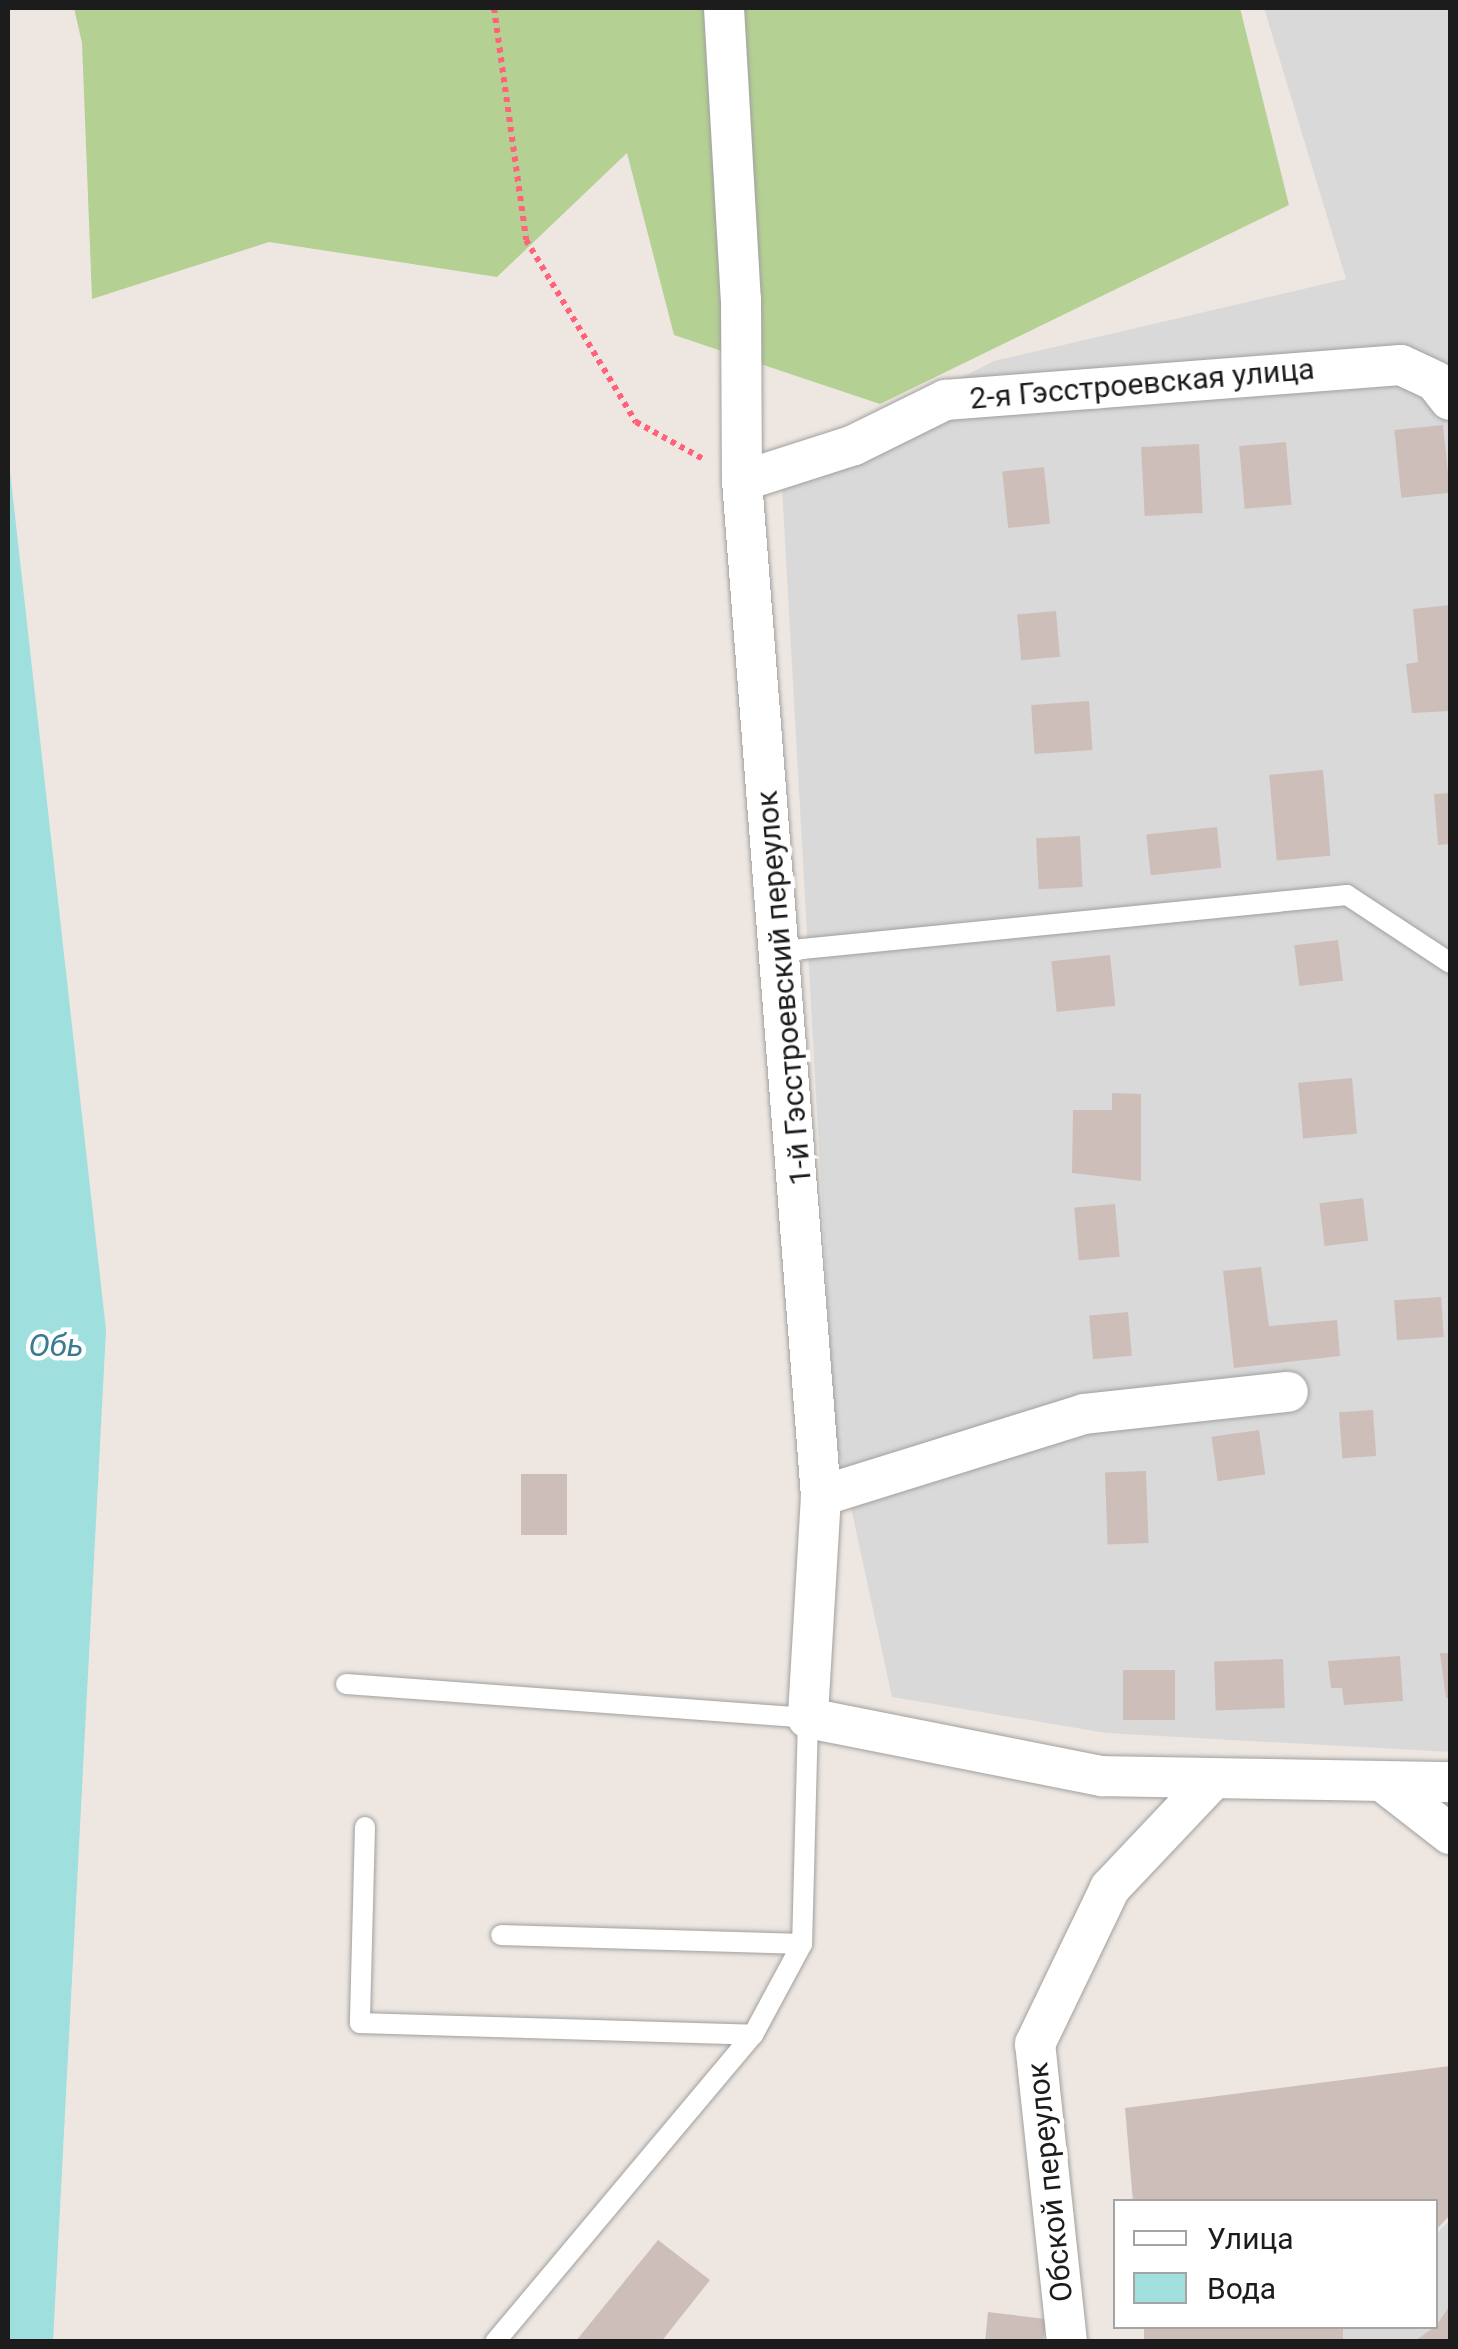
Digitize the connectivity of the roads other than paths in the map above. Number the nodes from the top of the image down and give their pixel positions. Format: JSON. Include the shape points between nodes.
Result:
{"nodes":[{"id":1,"x":724,"y":8,"type":"edge"},
{"id":2,"x":1443,"y":391,"type":"edge"},
{"id":3,"x":742,"y":481,"type":"junction"},
{"id":4,"x":782,"y":951,"type":"junction"},
{"id":5,"x":1450,"y":963,"type":"edge"},
{"id":6,"x":1288,"y":1392,"type":"dead end"},
{"id":7,"x":820,"y":1496,"type":"junction"},
{"id":8,"x":346,"y":1684,"type":"dead end"},
{"id":9,"x":808,"y":1718,"type":"junction"},
{"id":10,"x":1212,"y":1780,"type":"junction"},
{"id":11,"x":1450,"y":1782,"type":"edge"},
{"id":12,"x":1387,"y":1785,"type":"junction"},
{"id":13,"x":365,"y":1827,"type":"dead end"},
{"id":14,"x":1450,"y":1834,"type":"edge"},
{"id":15,"x":501,"y":1935,"type":"dead end"},
{"id":16,"x":802,"y":1944,"type":"junction"},
{"id":17,"x":753,"y":2035,"type":"junction"},
{"id":18,"x":494,"y":2342,"type":"edge"},
{"id":19,"x":1066,"y":2342,"type":"edge"}],
"edges":[{"from":1,"to":3,"type":"street","name":"1-й Гэсстроевский переулок","via":[[741,299]]},
{"from":2,"to":3,"type":"street","name":"2-я Гэсстроевская улица","via":[[1402,365],[946,400],[854,445]]},
{"from":3,"to":4,"type":"street","name":"1-й Гэсстроевский переулок"},
{"from":4,"to":5,"type":"lane","via":[[1347,895]]},
{"from":4,"to":7,"type":"street","name":"1-й Гэсстроевский переулок"},
{"from":6,"to":7,"type":"street","via":[[1084,1414]]},
{"from":7,"to":9,"type":"street","name":"1-й Гэсстроевский переулок"},
{"from":8,"to":9,"type":"lane"},
{"from":9,"to":10,"type":"street","via":[[1102,1776]]},
{"from":9,"to":16,"type":"lane"},
{"from":10,"to":12,"type":"street"},
{"from":10,"to":19,"type":"street","name":"Обской переулок","via":[[1110,1888],[1036,2044]]},
{"from":11,"to":12,"type":"street"},
{"from":12,"to":14,"type":"street"},
{"from":13,"to":17,"type":"lane","via":[[360,2023]]},
{"from":15,"to":16,"type":"lane"},
{"from":16,"to":17,"type":"lane"},
{"from":17,"to":18,"type":"lane"}]}
